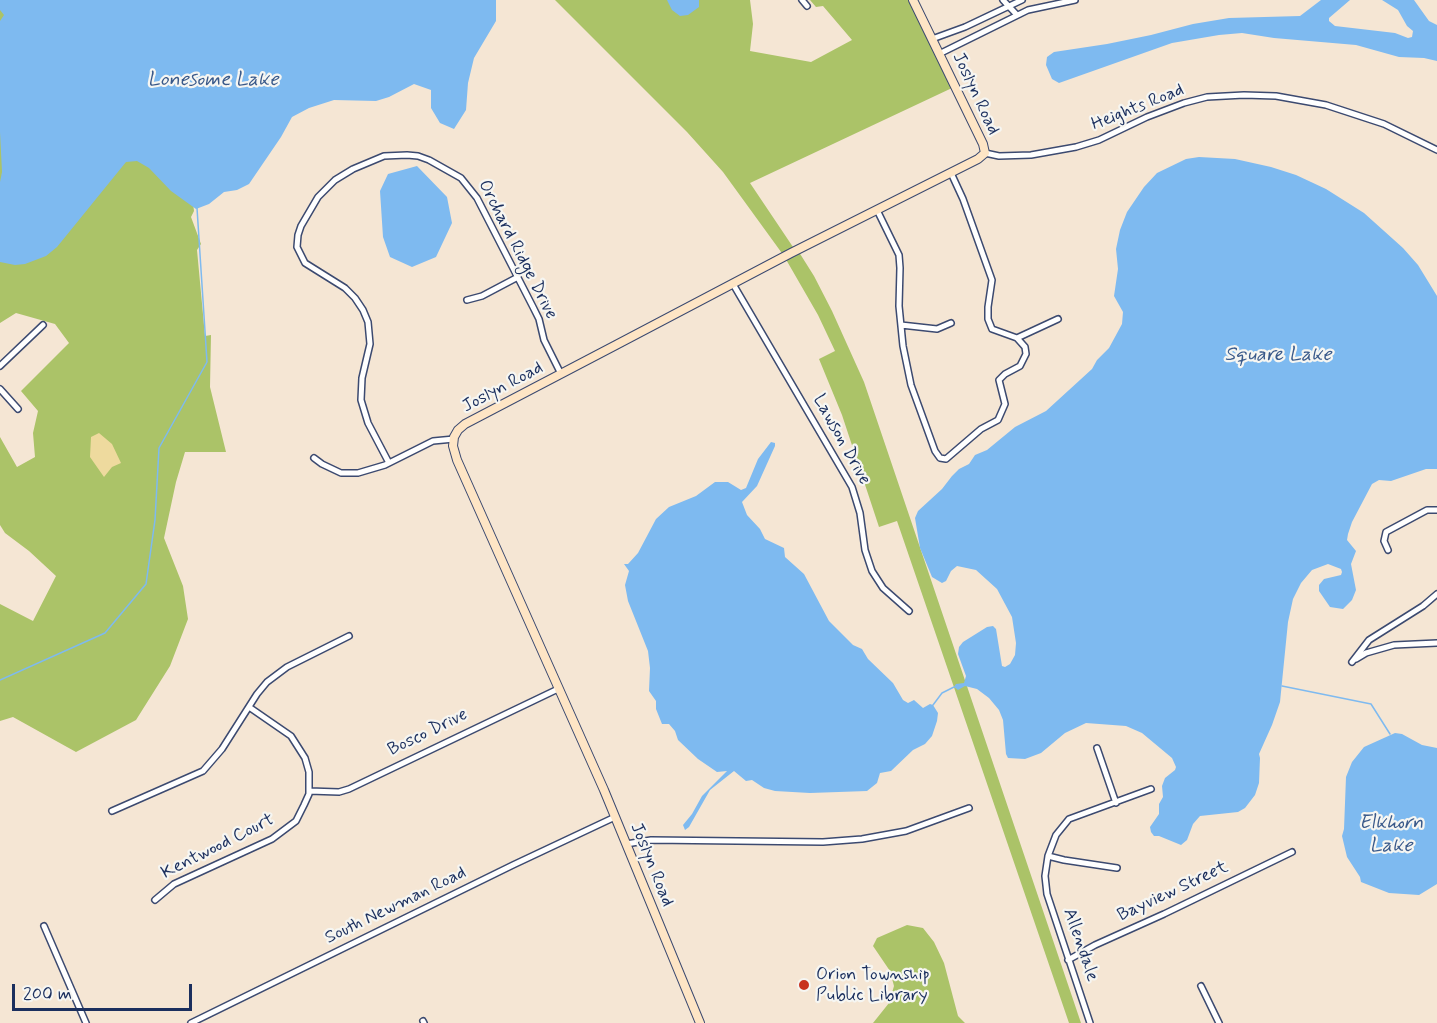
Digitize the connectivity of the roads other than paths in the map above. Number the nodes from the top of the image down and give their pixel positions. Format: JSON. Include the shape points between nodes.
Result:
{"nodes":[{"id":1,"x":802,"y":0,"type":"edge"},
{"id":2,"x":914,"y":0,"type":"edge"},
{"id":3,"x":1003,"y":0,"type":"edge"},
{"id":4,"x":1075,"y":0,"type":"edge"},
{"id":5,"x":1018,"y":1,"type":"edge"},
{"id":6,"x":1009,"y":5,"type":"junction"},
{"id":7,"x":807,"y":6,"type":"dead end"},
{"id":8,"x":1017,"y":15,"type":"junction"},
{"id":9,"x":932,"y":39,"type":"junction"},
{"id":10,"x":939,"y":54,"type":"junction"},
{"id":11,"x":1437,"y":150,"type":"edge"},
{"id":12,"x":984,"y":153,"type":"junction"},
{"id":13,"x":951,"y":173,"type":"junction"},
{"id":14,"x":877,"y":210,"type":"junction"},
{"id":15,"x":518,"y":277,"type":"junction"},
{"id":16,"x":733,"y":284,"type":"junction"},
{"id":17,"x":467,"y":300,"type":"dead end"},
{"id":18,"x":1058,"y":319,"type":"dead end"},
{"id":19,"x":951,"y":323,"type":"dead end"},
{"id":20,"x":43,"y":325,"type":"dead end"},
{"id":21,"x":901,"y":325,"type":"junction"},
{"id":22,"x":1017,"y":338,"type":"junction"},
{"id":23,"x":0,"y":366,"type":"edge"},
{"id":24,"x":561,"y":374,"type":"junction"},
{"id":25,"x":0,"y":389,"type":"edge"},
{"id":26,"x":18,"y":409,"type":"dead end"},
{"id":27,"x":454,"y":439,"type":"junction"},
{"id":28,"x":314,"y":458,"type":"dead end"},
{"id":29,"x":389,"y":463,"type":"junction"},
{"id":30,"x":1437,"y":510,"type":"edge"},
{"id":31,"x":1388,"y":550,"type":"dead end"},
{"id":32,"x":1437,"y":594,"type":"edge"},
{"id":33,"x":909,"y":611,"type":"dead end"},
{"id":34,"x":349,"y":636,"type":"dead end"},
{"id":35,"x":1437,"y":643,"type":"edge"},
{"id":36,"x":558,"y":688,"type":"junction"},
{"id":37,"x":249,"y":707,"type":"junction"},
{"id":38,"x":1096,"y":748,"type":"dead end"},
{"id":39,"x":1151,"y":789,"type":"dead end"},
{"id":40,"x":309,"y":791,"type":"junction"},
{"id":41,"x":1116,"y":803,"type":"junction"},
{"id":42,"x":969,"y":808,"type":"dead end"},
{"id":43,"x":112,"y":811,"type":"dead end"},
{"id":44,"x":615,"y":817,"type":"junction"},
{"id":45,"x":626,"y":844,"type":"junction"},
{"id":46,"x":1292,"y":852,"type":"dead end"},
{"id":47,"x":1048,"y":856,"type":"junction"},
{"id":48,"x":1117,"y":867,"type":"dead end"},
{"id":49,"x":155,"y":900,"type":"dead end"},
{"id":50,"x":44,"y":926,"type":"dead end"},
{"id":51,"x":1068,"y":960,"type":"junction"},
{"id":52,"x":1201,"y":986,"type":"dead end"},
{"id":53,"x":86,"y":1023,"type":"edge"},
{"id":54,"x":191,"y":1023,"type":"edge"},
{"id":55,"x":700,"y":1023,"type":"edge"},
{"id":56,"x":1090,"y":1023,"type":"edge"},
{"id":57,"x":1219,"y":1023,"type":"edge"}],
"edges":[{"from":1,"to":7,"type":"street"},
{"from":2,"to":9,"type":"street","name":"Joslyn Road"},
{"from":3,"to":6,"type":"street"},
{"from":4,"to":8,"type":"street","via":[[1039,6]]},
{"from":5,"to":6,"type":"street"},
{"from":5,"to":8,"type":"street"},
{"from":6,"to":8,"type":"street"},
{"from":6,"to":9,"type":"street"},
{"from":8,"to":10,"type":"street"},
{"from":9,"to":10,"type":"street","name":"Joslyn Road"},
{"from":10,"to":12,"type":"street","name":"Joslyn Road"},
{"from":11,"to":12,"type":"street","name":"Heights Road","via":[[1384,124],[1326,105],[1244,95],[1184,103],[1076,147],[1031,154]]},
{"from":12,"to":13,"type":"street","name":"Joslyn Road"},
{"from":13,"to":14,"type":"street","name":"Joslyn Road"},
{"from":13,"to":22,"type":"street","via":[[992,280],[988,319],[992,329]]},
{"from":14,"to":16,"type":"street","name":"Joslyn Road"},
{"from":14,"to":21,"type":"street","via":[[899,255]]},
{"from":15,"to":17,"type":"street"},
{"from":15,"to":24,"type":"street","name":"Orchard Ridge Drive"},
{"from":15,"to":29,"type":"street","name":"Orchard Ridge Drive","via":[[470,187],[448,170],[418,156],[393,154],[371,161],[335,180],[318,196],[301,226],[297,247],[305,263],[340,284],[355,298],[365,316],[370,344],[361,400]]},
{"from":16,"to":24,"type":"street","name":"Joslyn Road"},
{"from":16,"to":33,"type":"street","name":"Lawson Drive","via":[[852,488],[872,571],[883,588]]},
{"from":18,"to":22,"type":"street"},
{"from":19,"to":21,"type":"street","via":[[937,329]]},
{"from":20,"to":23,"type":"street"},
{"from":21,"to":22,"type":"street","via":[[911,385],[935,451],[946,459],[998,420],[1005,404],[999,380],[1020,366],[1026,354]]},
{"from":24,"to":27,"type":"street","name":"Joslyn Road","via":[[465,424]]},
{"from":25,"to":26,"type":"street"},
{"from":27,"to":29,"type":"street","via":[[433,441]]},
{"from":27,"to":36,"type":"street","name":"Joslyn Road","via":[[457,460]]},
{"from":28,"to":29,"type":"street","via":[[341,473],[358,473]]},
{"from":30,"to":31,"type":"street","via":[[1427,510],[1386,532]]},
{"from":32,"to":35,"type":"street","via":[[1369,640],[1352,662],[1384,647]]},
{"from":34,"to":37,"type":"street","via":[[276,674]]},
{"from":36,"to":40,"type":"street","name":"Bosco Drive","via":[[349,789]]},
{"from":36,"to":44,"type":"street","name":"Joslyn Road"},
{"from":37,"to":40,"type":"street","name":"Kentwood Court","via":[[291,736],[305,758]]},
{"from":37,"to":43,"type":"street","via":[[222,750],[203,771]]},
{"from":38,"to":41,"type":"street"},
{"from":39,"to":41,"type":"street","name":"Allendale"},
{"from":40,"to":49,"type":"street","name":"Kentwood Court","via":[[296,821],[272,839],[174,884]]},
{"from":41,"to":47,"type":"street","name":"Allendale","via":[[1069,819],[1056,835]]},
{"from":42,"to":45,"type":"street","via":[[906,831],[862,839],[651,840]]},
{"from":44,"to":45,"type":"street","name":"Joslyn Road"},
{"from":44,"to":54,"type":"street","name":"South Newman Road"},
{"from":45,"to":55,"type":"street","name":"Joslyn Road"},
{"from":46,"to":51,"type":"street","name":"Bayview Street"},
{"from":47,"to":48,"type":"street"},
{"from":47,"to":51,"type":"street","name":"Allendale","via":[[1047,894]]},
{"from":50,"to":53,"type":"street"},
{"from":51,"to":56,"type":"street","name":"Allendale"},
{"from":52,"to":57,"type":"street"}]}
